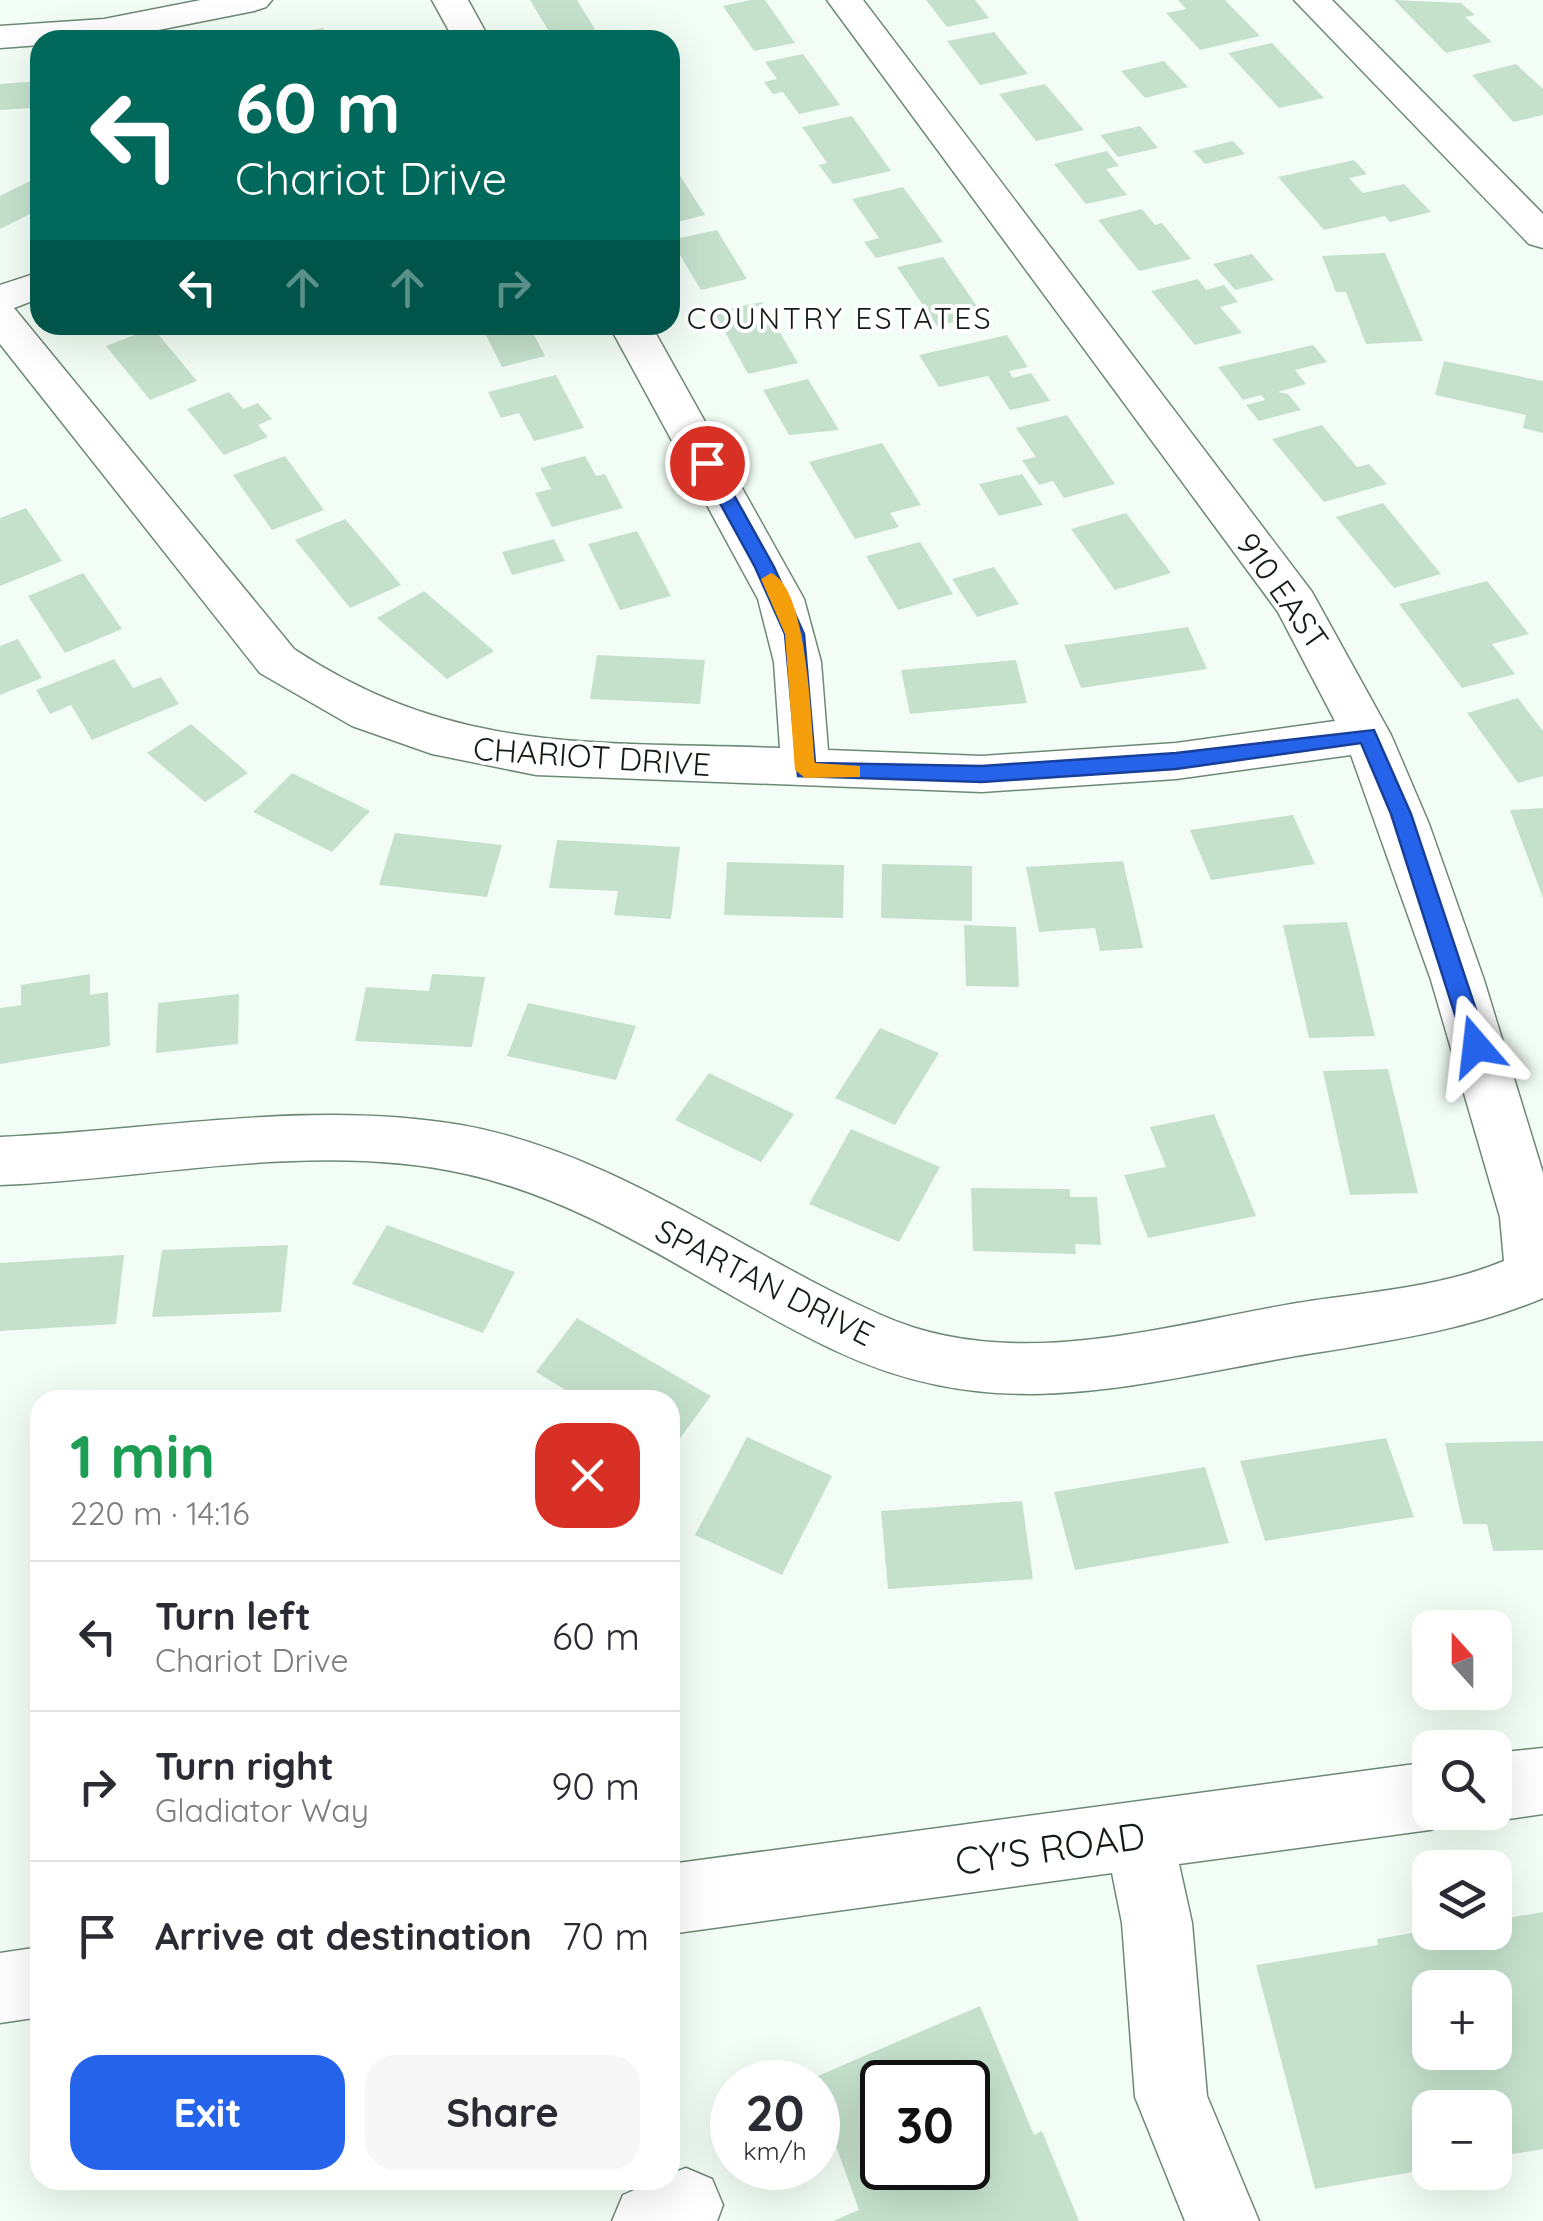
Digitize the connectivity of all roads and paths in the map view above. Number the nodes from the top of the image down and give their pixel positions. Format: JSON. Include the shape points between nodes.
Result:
{"nodes":[{"id":1,"x":254,"y":0,"type":"edge"},
{"id":2,"x":450,"y":0,"type":"edge"},
{"id":3,"x":845,"y":0,"type":"edge"},
{"id":4,"x":1312,"y":0,"type":"edge"},
{"id":5,"x":104,"y":30,"type":"edge"},
{"id":6,"x":466,"y":30,"type":"edge"},
{"id":7,"x":30,"y":35,"type":"edge"},
{"id":8,"x":0,"y":37,"type":"edge"},
{"id":9,"x":1543,"y":236,"type":"edge"},
{"id":10,"x":30,"y":288,"type":"edge"},
{"id":11,"x":0,"y":299,"type":"edge"},
{"id":12,"x":0,"y":317,"type":"edge"},
{"id":13,"x":636,"y":335,"type":"edge"},
{"id":14,"x":1367,"y":735,"type":"junction"},
{"id":15,"x":805,"y":770,"type":"junction"},
{"id":16,"x":0,"y":1162,"type":"edge"},
{"id":17,"x":1532,"y":1276,"type":"joint"},
{"id":18,"x":1543,"y":1781,"type":"edge"},
{"id":19,"x":1512,"y":1786,"type":"edge"},
{"id":20,"x":1412,"y":1798,"type":"edge"},
{"id":21,"x":1139,"y":1836,"type":"junction"},
{"id":22,"x":680,"y":1898,"type":"edge"},
{"id":23,"x":30,"y":1984,"type":"edge"},
{"id":24,"x":0,"y":1988,"type":"edge"},
{"id":25,"x":1222,"y":2221,"type":"edge"}],
"edges":[{"from":1,"to":5,"type":"street"},
{"from":2,"to":6,"type":"street"},
{"from":3,"to":14,"type":"street","name":"910 EAST","via":[[1296,602]]},
{"from":4,"to":9,"type":"street"},
{"from":7,"to":8,"type":"street"},
{"from":10,"to":11,"type":"street"},
{"from":12,"to":15,"type":"street","name":"CHARIOT DRIVE","via":[[265,648],[327,697],[392,727],[466,748]]},
{"from":13,"to":15,"type":"street","via":[[781,599],[801,672]]},
{"from":14,"to":15,"type":"street","name":"CHARIOT DRIVE","via":[[1176,761],[982,774]]},
{"from":14,"to":17,"type":"street","name":"910 EAST","via":[[1446,943],[1528,1218]]},
{"from":16,"to":17,"type":"street","name":"SPARTAN DRIVE","via":[[295,1138],[381,1139],[466,1150],[562,1181],[862,1336],[944,1364],[1032,1370],[1118,1361],[1470,1298]]},
{"from":18,"to":19,"type":"street"},
{"from":20,"to":21,"type":"street","name":"CY'S ROAD"},
{"from":21,"to":22,"type":"street","name":"CY'S ROAD"},
{"from":21,"to":25,"type":"street","via":[[1156,1923],[1172,2097]]},
{"from":23,"to":24,"type":"street"}]}
